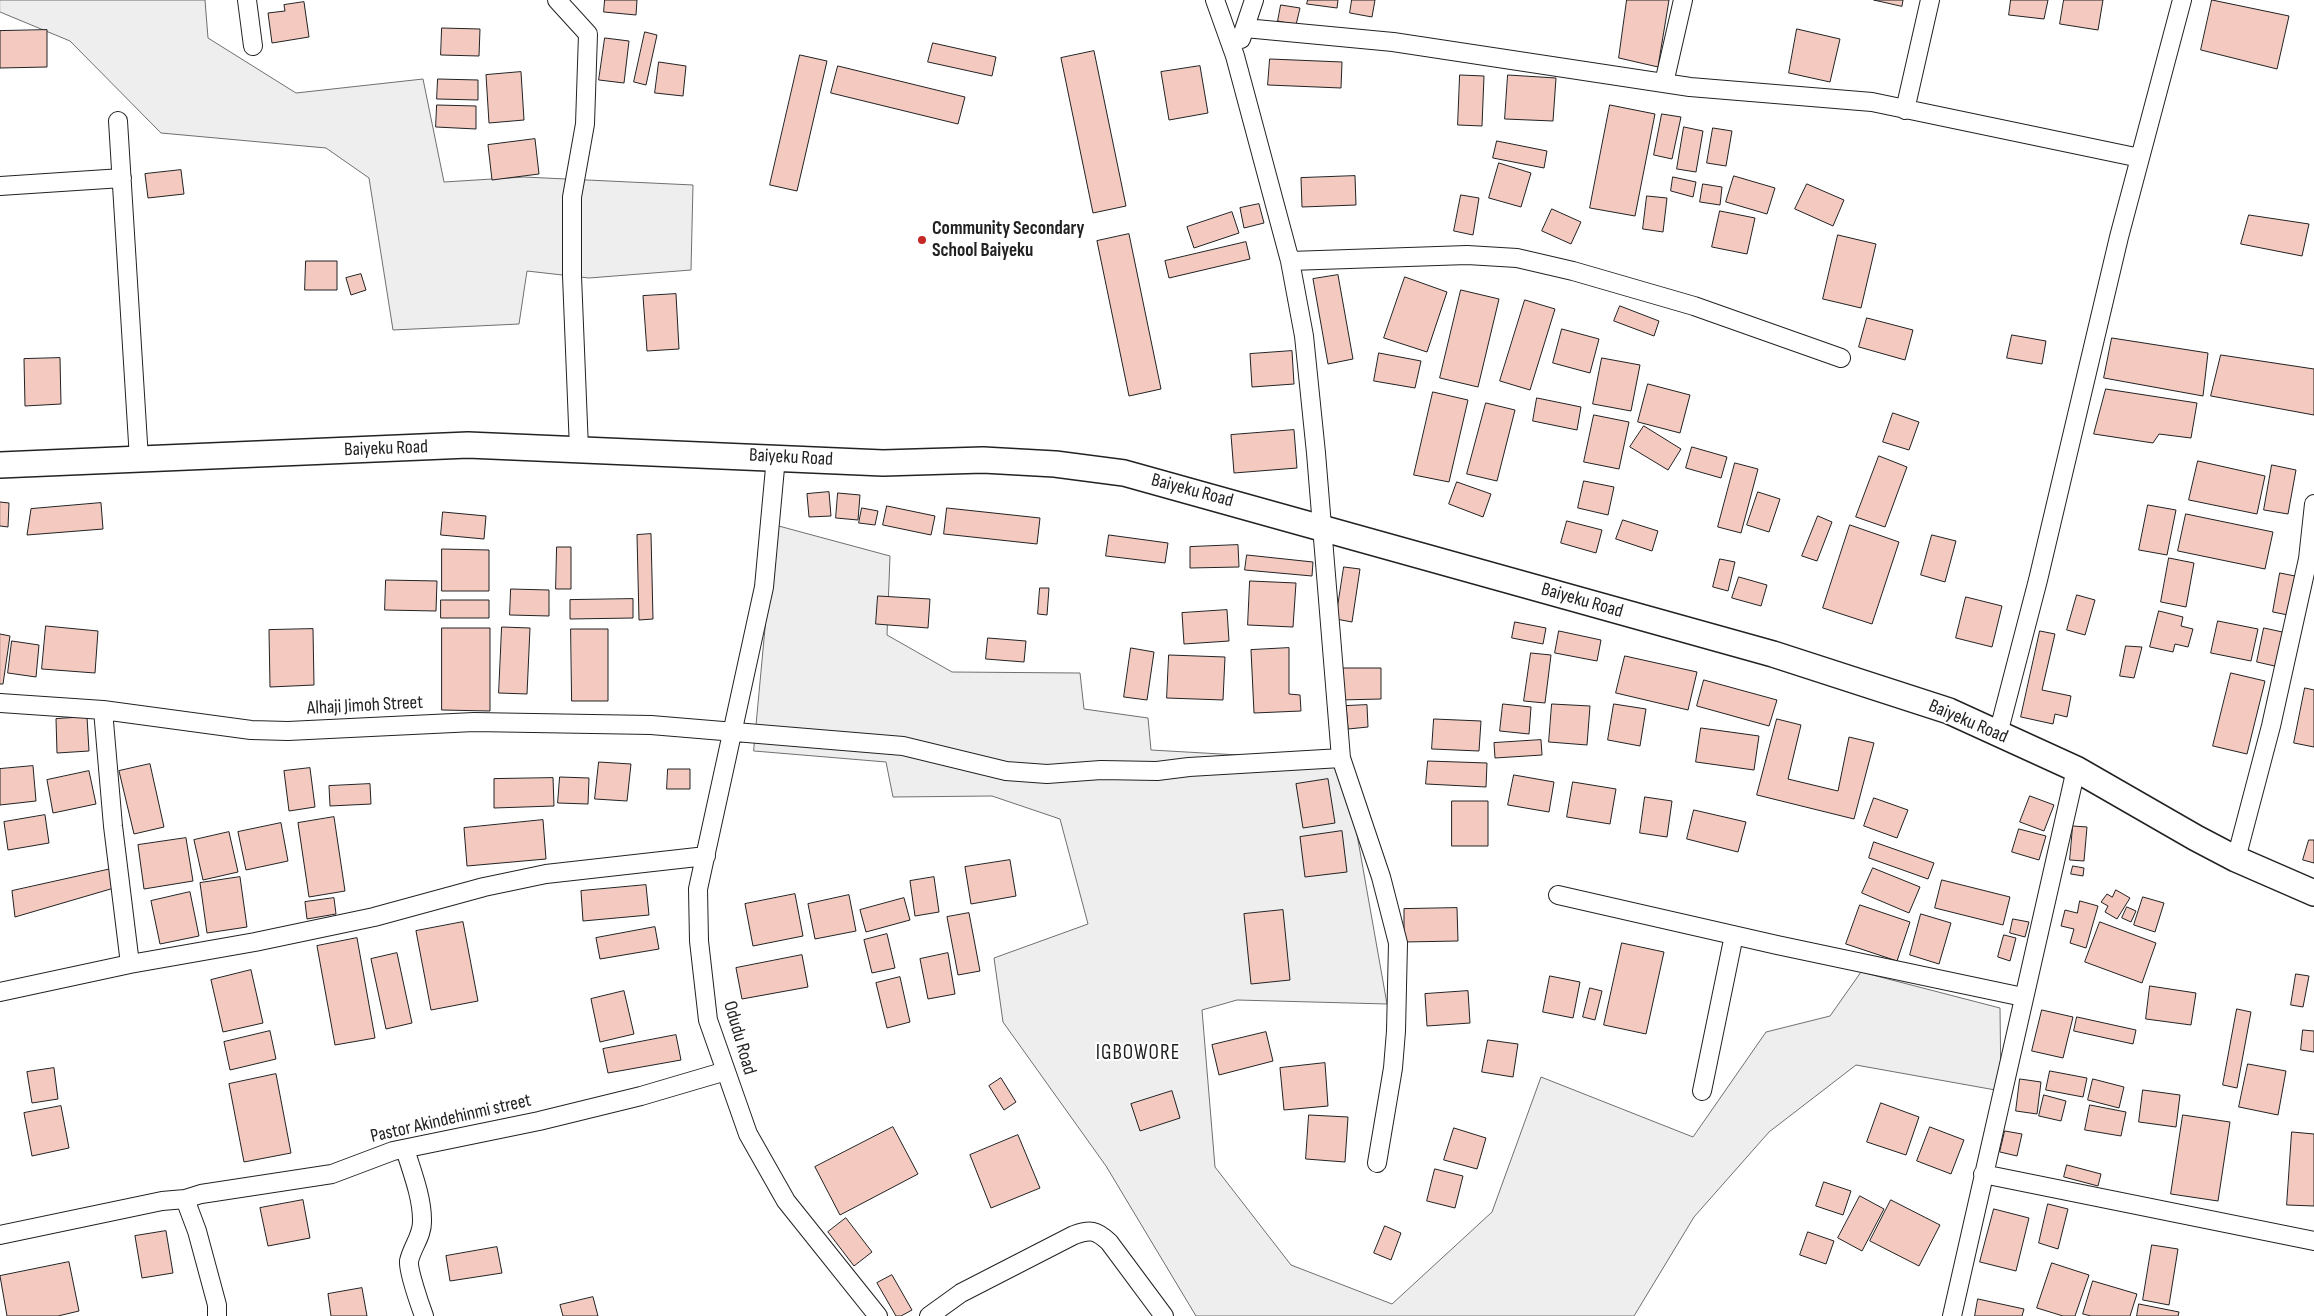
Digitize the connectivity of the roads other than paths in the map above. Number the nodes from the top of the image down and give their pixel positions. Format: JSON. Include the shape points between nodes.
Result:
{"nodes":[{"id":1,"x":247,"y":0,"type":"edge"},
{"id":2,"x":557,"y":0,"type":"edge"},
{"id":3,"x":1217,"y":0,"type":"edge"},
{"id":4,"x":1254,"y":0,"type":"edge"},
{"id":5,"x":1683,"y":0,"type":"edge"},
{"id":6,"x":1930,"y":0,"type":"edge"},
{"id":7,"x":2182,"y":0,"type":"edge"},
{"id":8,"x":1245,"y":28,"type":"junction"},
{"id":9,"x":253,"y":46,"type":"dead end"},
{"id":10,"x":1235,"y":56,"type":"junction"},
{"id":11,"x":1664,"y":83,"type":"junction"},
{"id":12,"x":1905,"y":110,"type":"junction"},
{"id":13,"x":118,"y":120,"type":"dead end"},
{"id":14,"x":2140,"y":158,"type":"junction"},
{"id":15,"x":122,"y":178,"type":"junction"},
{"id":16,"x":0,"y":186,"type":"edge"},
{"id":17,"x":1290,"y":260,"type":"junction"},
{"id":18,"x":1841,"y":358,"type":"dead end"},
{"id":19,"x":579,"y":449,"type":"junction"},
{"id":20,"x":776,"y":457,"type":"junction"},
{"id":21,"x":139,"y":459,"type":"junction"},
{"id":22,"x":0,"y":465,"type":"edge"},
{"id":23,"x":2314,"y":504,"type":"edge"},
{"id":24,"x":1321,"y":527,"type":"junction"},
{"id":25,"x":0,"y":703,"type":"edge"},
{"id":26,"x":103,"y":710,"type":"junction"},
{"id":27,"x":734,"y":731,"type":"junction"},
{"id":28,"x":1998,"y":734,"type":"junction"},
{"id":29,"x":1340,"y":758,"type":"junction"},
{"id":30,"x":2076,"y":769,"type":"junction"},
{"id":31,"x":706,"y":856,"type":"junction"},
{"id":32,"x":2236,"y":859,"type":"junction"},
{"id":33,"x":2314,"y":893,"type":"edge"},
{"id":34,"x":1558,"y":896,"type":"dead end"},
{"id":35,"x":1734,"y":935,"type":"junction"},
{"id":36,"x":130,"y":964,"type":"junction"},
{"id":37,"x":0,"y":992,"type":"edge"},
{"id":38,"x":2023,"y":997,"type":"junction"},
{"id":39,"x":726,"y":1071,"type":"junction"},
{"id":40,"x":1702,"y":1091,"type":"dead end"},
{"id":41,"x":405,"y":1149,"type":"junction"},
{"id":42,"x":1377,"y":1163,"type":"dead end"},
{"id":43,"x":1984,"y":1174,"type":"junction"},
{"id":44,"x":186,"y":1199,"type":"junction"},
{"id":45,"x":0,"y":1236,"type":"edge"},
{"id":46,"x":2314,"y":1241,"type":"edge"},
{"id":47,"x":217,"y":1316,"type":"edge"},
{"id":48,"x":424,"y":1316,"type":"edge"},
{"id":49,"x":878,"y":1316,"type":"edge"},
{"id":50,"x":929,"y":1316,"type":"edge"},
{"id":51,"x":1164,"y":1316,"type":"edge"},
{"id":52,"x":1952,"y":1316,"type":"edge"}],
"edges":[{"from":1,"to":9,"type":"street"},
{"from":2,"to":19,"type":"street","via":[[588,34],[584,124],[572,198]]},
{"from":3,"to":10,"type":"street"},
{"from":4,"to":8,"type":"street"},
{"from":5,"to":11,"type":"street"},
{"from":6,"to":12,"type":"street"},
{"from":7,"to":14,"type":"street"},
{"from":8,"to":10,"type":"street"},
{"from":8,"to":11,"type":"street","via":[[1393,42]]},
{"from":10,"to":17,"type":"street"},
{"from":11,"to":12,"type":"street","via":[[1872,102]]},
{"from":12,"to":14,"type":"street"},
{"from":13,"to":15,"type":"street"},
{"from":14,"to":28,"type":"street"},
{"from":15,"to":16,"type":"street"},
{"from":15,"to":21,"type":"street"},
{"from":17,"to":18,"type":"street","via":[[1467,255],[1517,258],[1694,306]]},
{"from":17,"to":24,"type":"street","via":[[1304,336]]},
{"from":19,"to":20,"type":"main road","name":"Baiyeku Road"},
{"from":19,"to":21,"type":"main road","name":"Baiyeku Road","via":[[468,445]]},
{"from":20,"to":24,"type":"main road","name":"Baiyeku Road","via":[[883,463],[983,460],[1055,464],[1124,473]]},
{"from":20,"to":27,"type":"street","name":"Odudu Road","via":[[764,587]]},
{"from":21,"to":22,"type":"main road","name":"Baiyeku Road"},
{"from":23,"to":32,"type":"street","via":[[2308,558],[2271,726]]},
{"from":24,"to":28,"type":"main road","name":"Baiyeku Road","via":[[1773,654],[1949,711]]},
{"from":24,"to":29,"type":"street"},
{"from":25,"to":26,"type":"street","name":"Alhaji Jimoh Street"},
{"from":26,"to":27,"type":"street","name":"Alhaji Jimoh Street","via":[[251,730],[474,722],[651,725]]},
{"from":26,"to":36,"type":"street"},
{"from":27,"to":29,"type":"street","name":"Alhaji Jimoh Street","via":[[904,746],[1006,772],[1047,774],[1100,770],[1157,771]]},
{"from":27,"to":31,"type":"street","name":"Odudu Road"},
{"from":28,"to":30,"type":"main road","name":"Baiyeku Road"},
{"from":29,"to":42,"type":"street","via":[[1381,877],[1398,943],[1393,1068]]},
{"from":30,"to":32,"type":"main road","name":"Baiyeku Road"},
{"from":30,"to":38,"type":"street"},
{"from":31,"to":36,"type":"street","via":[[546,874],[365,919]]},
{"from":31,"to":39,"type":"street","name":"Odudu Road","via":[[698,889],[699,941],[708,1020]]},
{"from":32,"to":33,"type":"main road","name":"Baiyeku Road"},
{"from":34,"to":35,"type":"street"},
{"from":35,"to":38,"type":"street"},
{"from":35,"to":40,"type":"street"},
{"from":36,"to":37,"type":"street"},
{"from":38,"to":43,"type":"street"},
{"from":39,"to":41,"type":"street","name":"Pastor Akindehinmi street","via":[[539,1121]]},
{"from":39,"to":49,"type":"street","name":"Odudu Road","via":[[748,1134],[786,1201]]},
{"from":41,"to":44,"type":"street","name":"Pastor Akindehinmi street","via":[[377,1156],[353,1168],[306,1180],[274,1182]]},
{"from":41,"to":48,"type":"street","via":[[422,1220],[422,1230],[409,1262]]},
{"from":43,"to":46,"type":"street"},
{"from":43,"to":52,"type":"street"},
{"from":44,"to":45,"type":"street","name":"Pastor Akindehinmi street","via":[[162,1201]]},
{"from":44,"to":47,"type":"street","via":[[217,1305]]},
{"from":50,"to":51,"type":"street","via":[[962,1293],[1088,1229],[1109,1242]]}]}
